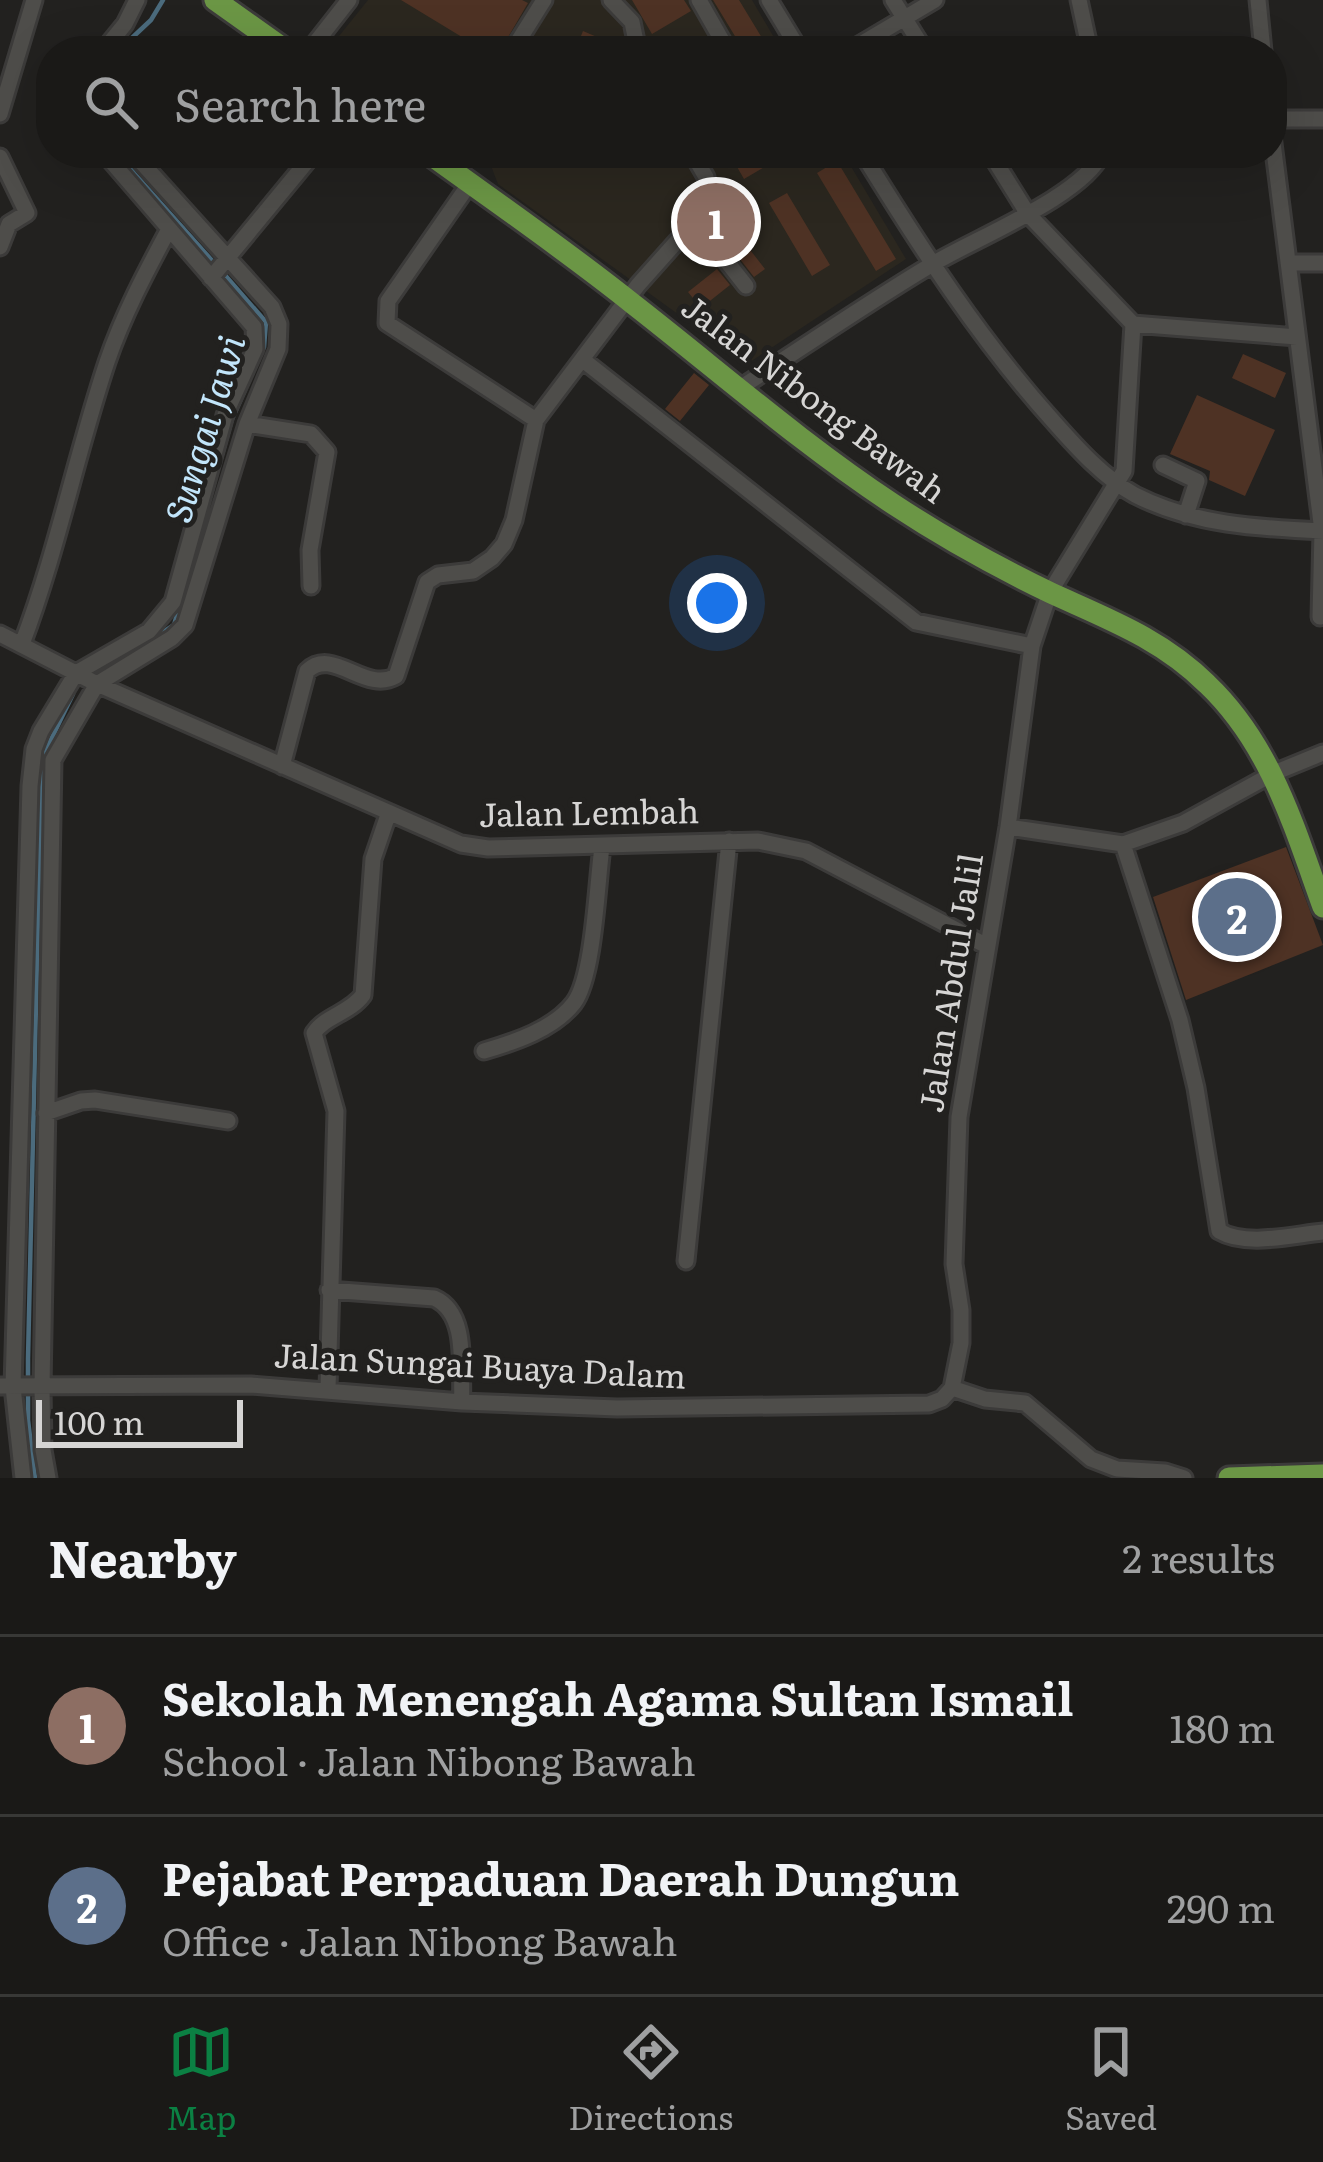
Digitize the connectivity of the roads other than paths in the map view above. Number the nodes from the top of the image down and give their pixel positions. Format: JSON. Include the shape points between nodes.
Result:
{"nodes":[{"id":1,"x":34,"y":0,"type":"edge"},
{"id":2,"x":137,"y":0,"type":"edge"},
{"id":3,"x":215,"y":0,"type":"edge"},
{"id":4,"x":350,"y":0,"type":"edge"},
{"id":5,"x":544,"y":0,"type":"edge"},
{"id":6,"x":611,"y":0,"type":"edge"},
{"id":7,"x":699,"y":0,"type":"edge"},
{"id":8,"x":770,"y":0,"type":"edge"},
{"id":9,"x":893,"y":0,"type":"edge"},
{"id":10,"x":934,"y":0,"type":"edge"},
{"id":11,"x":1079,"y":0,"type":"edge"},
{"id":12,"x":1258,"y":0,"type":"edge"},
{"id":13,"x":904,"y":18,"type":"junction"},
{"id":14,"x":115,"y":36,"type":"edge"},
{"id":15,"x":266,"y":36,"type":"edge"},
{"id":16,"x":321,"y":36,"type":"edge"},
{"id":17,"x":521,"y":36,"type":"edge"},
{"id":18,"x":635,"y":36,"type":"edge"},
{"id":19,"x":719,"y":36,"type":"edge"},
{"id":20,"x":791,"y":36,"type":"edge"},
{"id":21,"x":874,"y":36,"type":"edge"},
{"id":22,"x":915,"y":36,"type":"edge"},
{"id":23,"x":1087,"y":36,"type":"edge"},
{"id":24,"x":1262,"y":36,"type":"edge"},
{"id":25,"x":0,"y":114,"type":"edge"},
{"id":26,"x":1287,"y":118,"type":"edge"},
{"id":27,"x":1323,"y":119,"type":"edge"},
{"id":28,"x":0,"y":157,"type":"edge"},
{"id":29,"x":117,"y":168,"type":"edge"},
{"id":30,"x":144,"y":168,"type":"edge"},
{"id":31,"x":302,"y":168,"type":"edge"},
{"id":32,"x":453,"y":168,"type":"edge"},
{"id":33,"x":701,"y":168,"type":"edge"},
{"id":34,"x":871,"y":168,"type":"edge"},
{"id":35,"x":999,"y":168,"type":"edge"},
{"id":36,"x":1091,"y":168,"type":"edge"},
{"id":37,"x":1276,"y":168,"type":"edge"},
{"id":38,"x":470,"y":183,"type":"junction"},
{"id":39,"x":1028,"y":214,"type":"junction"},
{"id":40,"x":695,"y":221,"type":"junction"},
{"id":41,"x":169,"y":229,"type":"junction"},
{"id":42,"x":0,"y":247,"type":"edge"},
{"id":43,"x":1288,"y":263,"type":"junction"},
{"id":44,"x":1323,"y":263,"type":"edge"},
{"id":45,"x":930,"y":265,"type":"junction"},
{"id":46,"x":220,"y":269,"type":"junction"},
{"id":47,"x":746,"y":286,"type":"dead end"},
{"id":48,"x":628,"y":299,"type":"junction"},
{"id":49,"x":1132,"y":324,"type":"junction"},
{"id":50,"x":1298,"y":337,"type":"junction"},
{"id":51,"x":583,"y":360,"type":"junction"},
{"id":52,"x":740,"y":388,"type":"junction"},
{"id":53,"x":1305,"y":394,"type":"junction"},
{"id":54,"x":1323,"y":394,"type":"edge"},
{"id":55,"x":536,"y":420,"type":"junction"},
{"id":56,"x":247,"y":424,"type":"junction"},
{"id":57,"x":1163,"y":465,"type":"dead end"},
{"id":58,"x":1117,"y":484,"type":"junction"},
{"id":59,"x":1186,"y":515,"type":"junction"},
{"id":60,"x":1323,"y":532,"type":"edge"},
{"id":61,"x":311,"y":586,"type":"dead end"},
{"id":62,"x":1050,"y":592,"type":"junction"},
{"id":63,"x":1321,"y":617,"type":"edge"},
{"id":64,"x":0,"y":634,"type":"edge"},
{"id":65,"x":22,"y":644,"type":"junction"},
{"id":66,"x":1032,"y":646,"type":"junction"},
{"id":67,"x":76,"y":673,"type":"junction"},
{"id":68,"x":97,"y":684,"type":"junction"},
{"id":69,"x":1323,"y":753,"type":"edge"},
{"id":70,"x":283,"y":766,"type":"junction"},
{"id":71,"x":1274,"y":773,"type":"junction"},
{"id":72,"x":388,"y":815,"type":"junction"},
{"id":73,"x":1008,"y":827,"type":"junction"},
{"id":74,"x":729,"y":841,"type":"junction"},
{"id":75,"x":1123,"y":844,"type":"junction"},
{"id":76,"x":602,"y":847,"type":"junction"},
{"id":77,"x":1323,"y":907,"type":"edge"},
{"id":78,"x":985,"y":945,"type":"junction"},
{"id":79,"x":484,"y":1051,"type":"dead end"},
{"id":80,"x":46,"y":1113,"type":"junction"},
{"id":81,"x":228,"y":1121,"type":"dead end"},
{"id":82,"x":0,"y":1199,"type":"edge"},
{"id":83,"x":19,"y":1199,"type":"junction"},
{"id":84,"x":1323,"y":1232,"type":"edge"},
{"id":85,"x":686,"y":1261,"type":"dead end"},
{"id":86,"x":329,"y":1290,"type":"junction"},
{"id":87,"x":22,"y":1387,"type":"edge"},
{"id":88,"x":952,"y":1388,"type":"junction"},
{"id":89,"x":328,"y":1389,"type":"junction"},
{"id":90,"x":462,"y":1402,"type":"junction"},
{"id":91,"x":1323,"y":1475,"type":"edge"},
{"id":92,"x":23,"y":1478,"type":"edge"},
{"id":93,"x":48,"y":1478,"type":"edge"},
{"id":94,"x":1184,"y":1478,"type":"edge"},
{"id":95,"x":1229,"y":1478,"type":"edge"}],
"edges":[{"from":1,"to":25,"type":"street"},
{"from":2,"to":14,"type":"street"},
{"from":3,"to":15,"type":"main road"},
{"from":4,"to":16,"type":"street"},
{"from":5,"to":17,"type":"street"},
{"from":6,"to":18,"type":"street"},
{"from":7,"to":19,"type":"street"},
{"from":8,"to":20,"type":"street"},
{"from":9,"to":13,"type":"street"},
{"from":10,"to":13,"type":"street"},
{"from":11,"to":23,"type":"street"},
{"from":12,"to":24,"type":"street"},
{"from":13,"to":21,"type":"street"},
{"from":13,"to":22,"type":"street"},
{"from":26,"to":27,"type":"street"},
{"from":28,"to":42,"type":"street","via":[[27,213],[9,224]]},
{"from":29,"to":41,"type":"street"},
{"from":30,"to":46,"type":"street"},
{"from":31,"to":46,"type":"street"},
{"from":32,"to":38,"type":"main road","name":"Jalan Nibong Bawah"},
{"from":33,"to":40,"type":"street","via":[[708,192]]},
{"from":34,"to":45,"type":"street"},
{"from":35,"to":39,"type":"street"},
{"from":36,"to":39,"type":"street"},
{"from":37,"to":43,"type":"street"},
{"from":38,"to":48,"type":"main road","name":"Jalan Nibong Bawah"},
{"from":38,"to":55,"type":"street","via":[[388,301],[387,322]]},
{"from":39,"to":45,"type":"street"},
{"from":39,"to":49,"type":"street"},
{"from":40,"to":47,"type":"street"},
{"from":40,"to":48,"type":"street"},
{"from":41,"to":46,"type":"street"},
{"from":41,"to":65,"type":"street","via":[[109,357]]},
{"from":43,"to":44,"type":"street"},
{"from":43,"to":50,"type":"street"},
{"from":45,"to":52,"type":"street"},
{"from":45,"to":58,"type":"street","via":[[1028,394]]},
{"from":46,"to":56,"type":"street","via":[[272,307],[279,324],[278,350]]},
{"from":46,"to":67,"type":"street","via":[[254,327],[255,349],[225,415],[173,602],[148,631]]},
{"from":48,"to":51,"type":"street"},
{"from":48,"to":52,"type":"main road","name":"Jalan Nibong Bawah"},
{"from":49,"to":50,"type":"street"},
{"from":49,"to":58,"type":"street","via":[[1127,451]]},
{"from":50,"to":53,"type":"street"},
{"from":51,"to":55,"type":"street"},
{"from":51,"to":66,"type":"street","via":[[916,622]]},
{"from":52,"to":62,"type":"main road","name":"Jalan Nibong Bawah","via":[[895,505]]},
{"from":53,"to":54,"type":"street"},
{"from":53,"to":60,"type":"street"},
{"from":55,"to":70,"type":"street","via":[[505,544],[473,571],[427,582],[396,676],[385,683],[313,664]]},
{"from":56,"to":61,"type":"street","via":[[311,434],[327,452]]},
{"from":56,"to":68,"type":"street","via":[[185,625]]},
{"from":57,"to":59,"type":"street","via":[[1197,481]]},
{"from":58,"to":59,"type":"street"},
{"from":58,"to":62,"type":"street","name":"Jalan Abdul Jalil"},
{"from":59,"to":60,"type":"street"},
{"from":60,"to":63,"type":"street"},
{"from":62,"to":66,"type":"street","name":"Jalan Abdul Jalil"},
{"from":62,"to":71,"type":"main road","name":"Jalan Nibong Bawah","via":[[1173,654],[1239,720]]},
{"from":64,"to":65,"type":"street","name":"Jalan Lembah"},
{"from":65,"to":67,"type":"street","name":"Jalan Lembah"},
{"from":66,"to":73,"type":"street","name":"Jalan Abdul Jalil"},
{"from":67,"to":68,"type":"street","name":"Jalan Lembah"},
{"from":67,"to":83,"type":"street","via":[[41,731],[31,769]]},
{"from":68,"to":70,"type":"street","name":"Jalan Lembah"},
{"from":68,"to":80,"type":"street","via":[[52,760]]},
{"from":69,"to":71,"type":"street"},
{"from":70,"to":72,"type":"street","name":"Jalan Lembah"},
{"from":71,"to":75,"type":"street","via":[[1183,823]]},
{"from":71,"to":77,"type":"main road","name":"Jalan Nibong Bawah"},
{"from":72,"to":76,"type":"street","name":"Jalan Lembah","via":[[461,844]]},
{"from":72,"to":86,"type":"street","via":[[373,859],[363,995],[314,1034],[336,1111]]},
{"from":73,"to":75,"type":"street"},
{"from":73,"to":78,"type":"street","name":"Jalan Abdul Jalil"},
{"from":74,"to":76,"type":"street","name":"Jalan Lembah"},
{"from":74,"to":78,"type":"street","name":"Jalan Lembah","via":[[806,851]]},
{"from":74,"to":85,"type":"street"},
{"from":75,"to":84,"type":"street","via":[[1180,1020],[1219,1231],[1230,1238]]},
{"from":76,"to":79,"type":"street","via":[[576,1000],[517,1042]]},
{"from":78,"to":88,"type":"street","name":"Jalan Abdul Jalil","via":[[955,1161],[961,1327]]},
{"from":80,"to":81,"type":"street","via":[[95,1100]]},
{"from":80,"to":87,"type":"street"},
{"from":82,"to":83,"type":"street"},
{"from":83,"to":87,"type":"street"},
{"from":86,"to":89,"type":"street"},
{"from":86,"to":90,"type":"street","via":[[447,1303],[456,1315]]},
{"from":87,"to":89,"type":"street","name":"Jalan Sungai Buaya Dalam"},
{"from":87,"to":92,"type":"street"},
{"from":87,"to":93,"type":"street"},
{"from":88,"to":90,"type":"street","name":"Jalan Sungai Buaya Dalam","via":[[929,1404]]},
{"from":88,"to":94,"type":"street","via":[[1024,1403],[1104,1466]]},
{"from":89,"to":90,"type":"street","name":"Jalan Sungai Buaya Dalam"},
{"from":91,"to":95,"type":"main road"}]}
